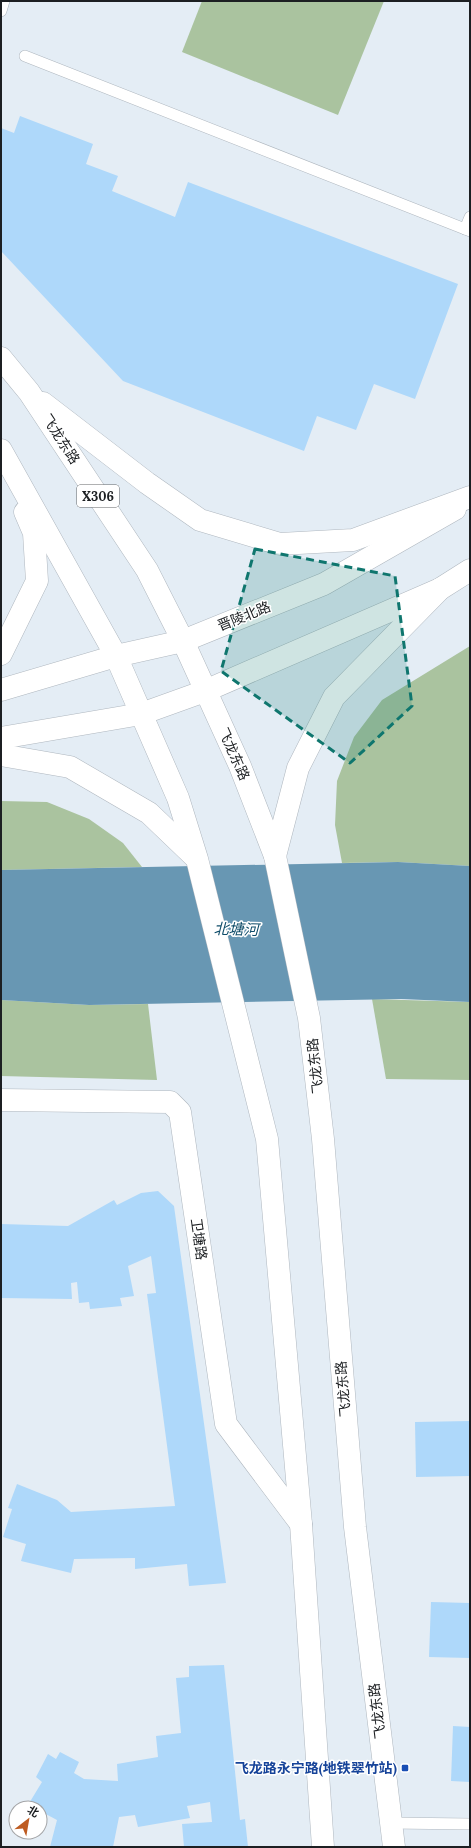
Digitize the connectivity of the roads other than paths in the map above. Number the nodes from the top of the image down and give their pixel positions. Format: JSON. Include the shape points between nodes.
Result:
{"nodes":[{"id":1,"x":4,"y":1,"type":"edge"},
{"id":2,"x":1,"y":11,"type":"edge"},
{"id":3,"x":25,"y":56,"type":"dead end"},
{"id":4,"x":470,"y":217,"type":"edge"},
{"id":5,"x":468,"y":230,"type":"edge"},
{"id":6,"x":1,"y":358,"type":"edge"},
{"id":7,"x":29,"y":392,"type":"junction"},
{"id":8,"x":1,"y":451,"type":"edge"},
{"id":9,"x":470,"y":497,"type":"edge"},
{"id":10,"x":470,"y":500,"type":"edge"},
{"id":11,"x":470,"y":570,"type":"edge"},
{"id":12,"x":440,"y":589,"type":"junction"},
{"id":13,"x":183,"y":641,"type":"junction"},
{"id":14,"x":1,"y":654,"type":"edge"},
{"id":15,"x":116,"y":656,"type":"junction"},
{"id":16,"x":1,"y":690,"type":"edge"},
{"id":17,"x":205,"y":691,"type":"junction"},
{"id":18,"x":141,"y":714,"type":"junction"},
{"id":19,"x":1,"y":738,"type":"edge"},
{"id":20,"x":1,"y":754,"type":"edge"},
{"id":21,"x":275,"y":856,"type":"junction"},
{"id":22,"x":197,"y":859,"type":"junction"},
{"id":23,"x":1,"y":1100,"type":"edge"},
{"id":24,"x":301,"y":1524,"type":"junction"},
{"id":25,"x":391,"y":1824,"type":"junction"},
{"id":26,"x":470,"y":1824,"type":"edge"},
{"id":27,"x":323,"y":1847,"type":"edge"},
{"id":28,"x":394,"y":1847,"type":"edge"}],
"edges":[{"from":1,"to":2,"type":"lane"},
{"from":3,"to":5,"type":"lane"},
{"from":4,"to":5,"type":"lane"},
{"from":6,"to":7,"type":"main road","name":"飞龙东路","number":"X306"},
{"from":7,"to":9,"type":"main road","via":[[147,483],[200,520],[280,544],[352,540]]},
{"from":7,"to":13,"type":"main road","name":"飞龙东路","number":"X306","via":[[147,570]]},
{"from":8,"to":14,"type":"main road","via":[[34,533],[37,581]]},
{"from":8,"to":15,"type":"main road"},
{"from":10,"to":13,"type":"main road","name":"晋陵北路","via":[[324,584]]},
{"from":11,"to":12,"type":"main road"},
{"from":12,"to":17,"type":"main road"},
{"from":12,"to":21,"type":"main road","via":[[334,697],[298,768]]},
{"from":13,"to":15,"type":"main road","name":"晋陵北路"},
{"from":13,"to":17,"type":"main road","name":"飞龙东路"},
{"from":15,"to":16,"type":"main road","name":"晋陵北路"},
{"from":15,"to":18,"type":"main road"},
{"from":17,"to":18,"type":"main road"},
{"from":17,"to":21,"type":"main road","name":"飞龙东路","via":[[240,766]]},
{"from":18,"to":19,"type":"main road"},
{"from":18,"to":22,"type":"main road","via":[[178,798]]},
{"from":20,"to":22,"type":"main road","via":[[70,766],[149,812]]},
{"from":21,"to":25,"type":"main road","name":"飞龙东路","via":[[309,1018],[323,1139],[355,1527]]},
{"from":22,"to":24,"type":"main road","via":[[267,1139]]},
{"from":23,"to":24,"type":"main road","name":"卫塘路","via":[[170,1102],[180,1112],[226,1424]]},
{"from":24,"to":27,"type":"main road"},
{"from":25,"to":26,"type":"lane"},
{"from":25,"to":28,"type":"main road","name":"飞龙东路"}]}
